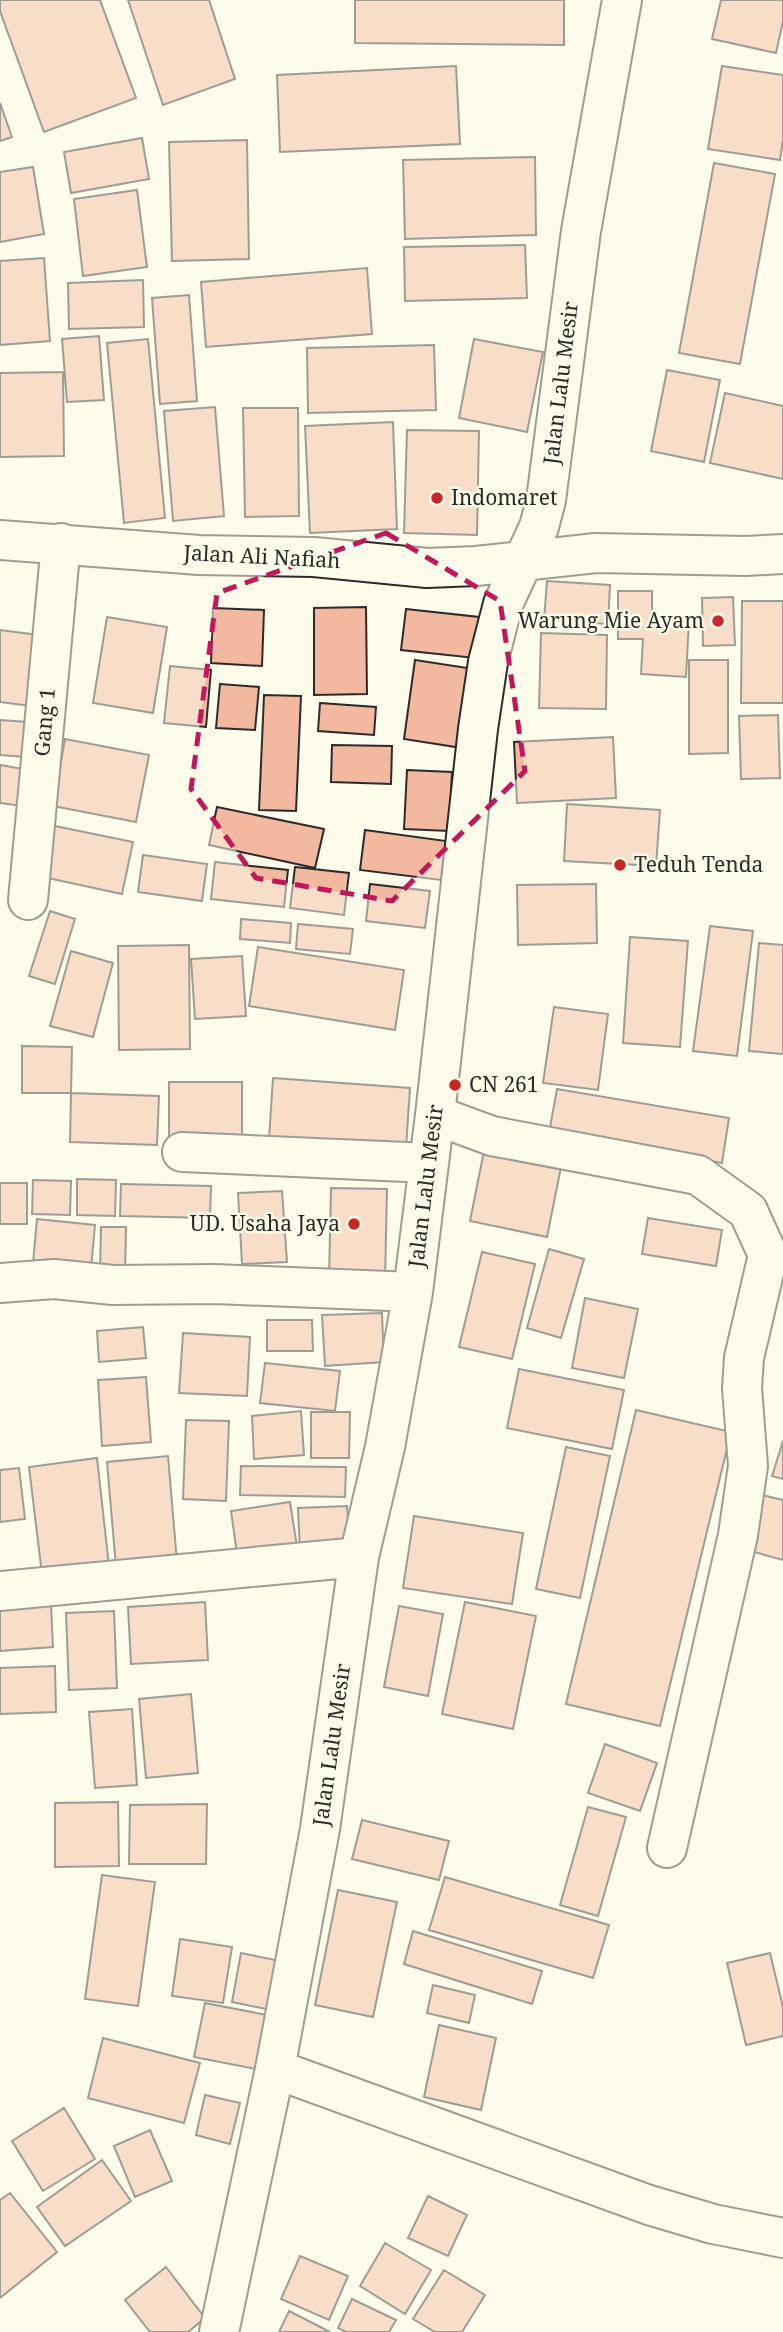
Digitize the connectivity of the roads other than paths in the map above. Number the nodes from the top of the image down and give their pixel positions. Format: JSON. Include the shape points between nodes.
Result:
{"nodes":[{"id":1,"x":622,"y":0,"type":"edge"},
{"id":2,"x":0,"y":540,"type":"edge"},
{"id":3,"x":61,"y":543,"type":"junction"},
{"id":4,"x":783,"y":554,"type":"edge"},
{"id":5,"x":524,"y":560,"type":"junction"},
{"id":6,"x":28,"y":900,"type":"dead end"},
{"id":7,"x":435,"y":1115,"type":"junction"},
{"id":8,"x":182,"y":1152,"type":"dead end"},
{"id":9,"x":429,"y":1163,"type":"junction"},
{"id":10,"x":0,"y":1283,"type":"edge"},
{"id":11,"x":413,"y":1292,"type":"junction"},
{"id":12,"x":359,"y":1557,"type":"junction"},
{"id":13,"x":0,"y":1591,"type":"edge"},
{"id":14,"x":667,"y":1848,"type":"dead end"},
{"id":15,"x":275,"y":2069,"type":"junction"},
{"id":16,"x":783,"y":2238,"type":"edge"},
{"id":17,"x":219,"y":2332,"type":"edge"}],
"edges":[{"from":1,"to":5,"type":"street","name":"Jalan Lalu Mesir","via":[[581,231],[545,500]]},
{"from":2,"to":3,"type":"street","name":"Jalan Ali Nafiah"},
{"from":3,"to":5,"type":"street","name":"Jalan Ali Nafiah","via":[[427,568]]},
{"from":3,"to":6,"type":"street","name":"Gang 1"},
{"from":4,"to":5,"type":"street","name":"Jalan Ali Nafiah","via":[[596,553]]},
{"from":5,"to":7,"type":"street","name":"Jalan Lalu Mesir","via":[[503,604],[488,662]]},
{"from":7,"to":9,"type":"street","name":"Jalan Lalu Mesir"},
{"from":7,"to":14,"type":"street","via":[[492,1136],[698,1175],[748,1211],[768,1255],[744,1358],[748,1466],[738,1535]]},
{"from":8,"to":9,"type":"street"},
{"from":9,"to":11,"type":"street","name":"Jalan Lalu Mesir"},
{"from":10,"to":11,"type":"street","via":[[54,1279],[114,1285]]},
{"from":11,"to":12,"type":"street","name":"Jalan Lalu Mesir","via":[[385,1447]]},
{"from":12,"to":13,"type":"street"},
{"from":12,"to":15,"type":"street","name":"Jalan Lalu Mesir","via":[[320,1829]]},
{"from":15,"to":16,"type":"street","via":[[649,2204],[713,2224]]},
{"from":15,"to":17,"type":"street","name":"Jalan Lalu Mesir"}]}
